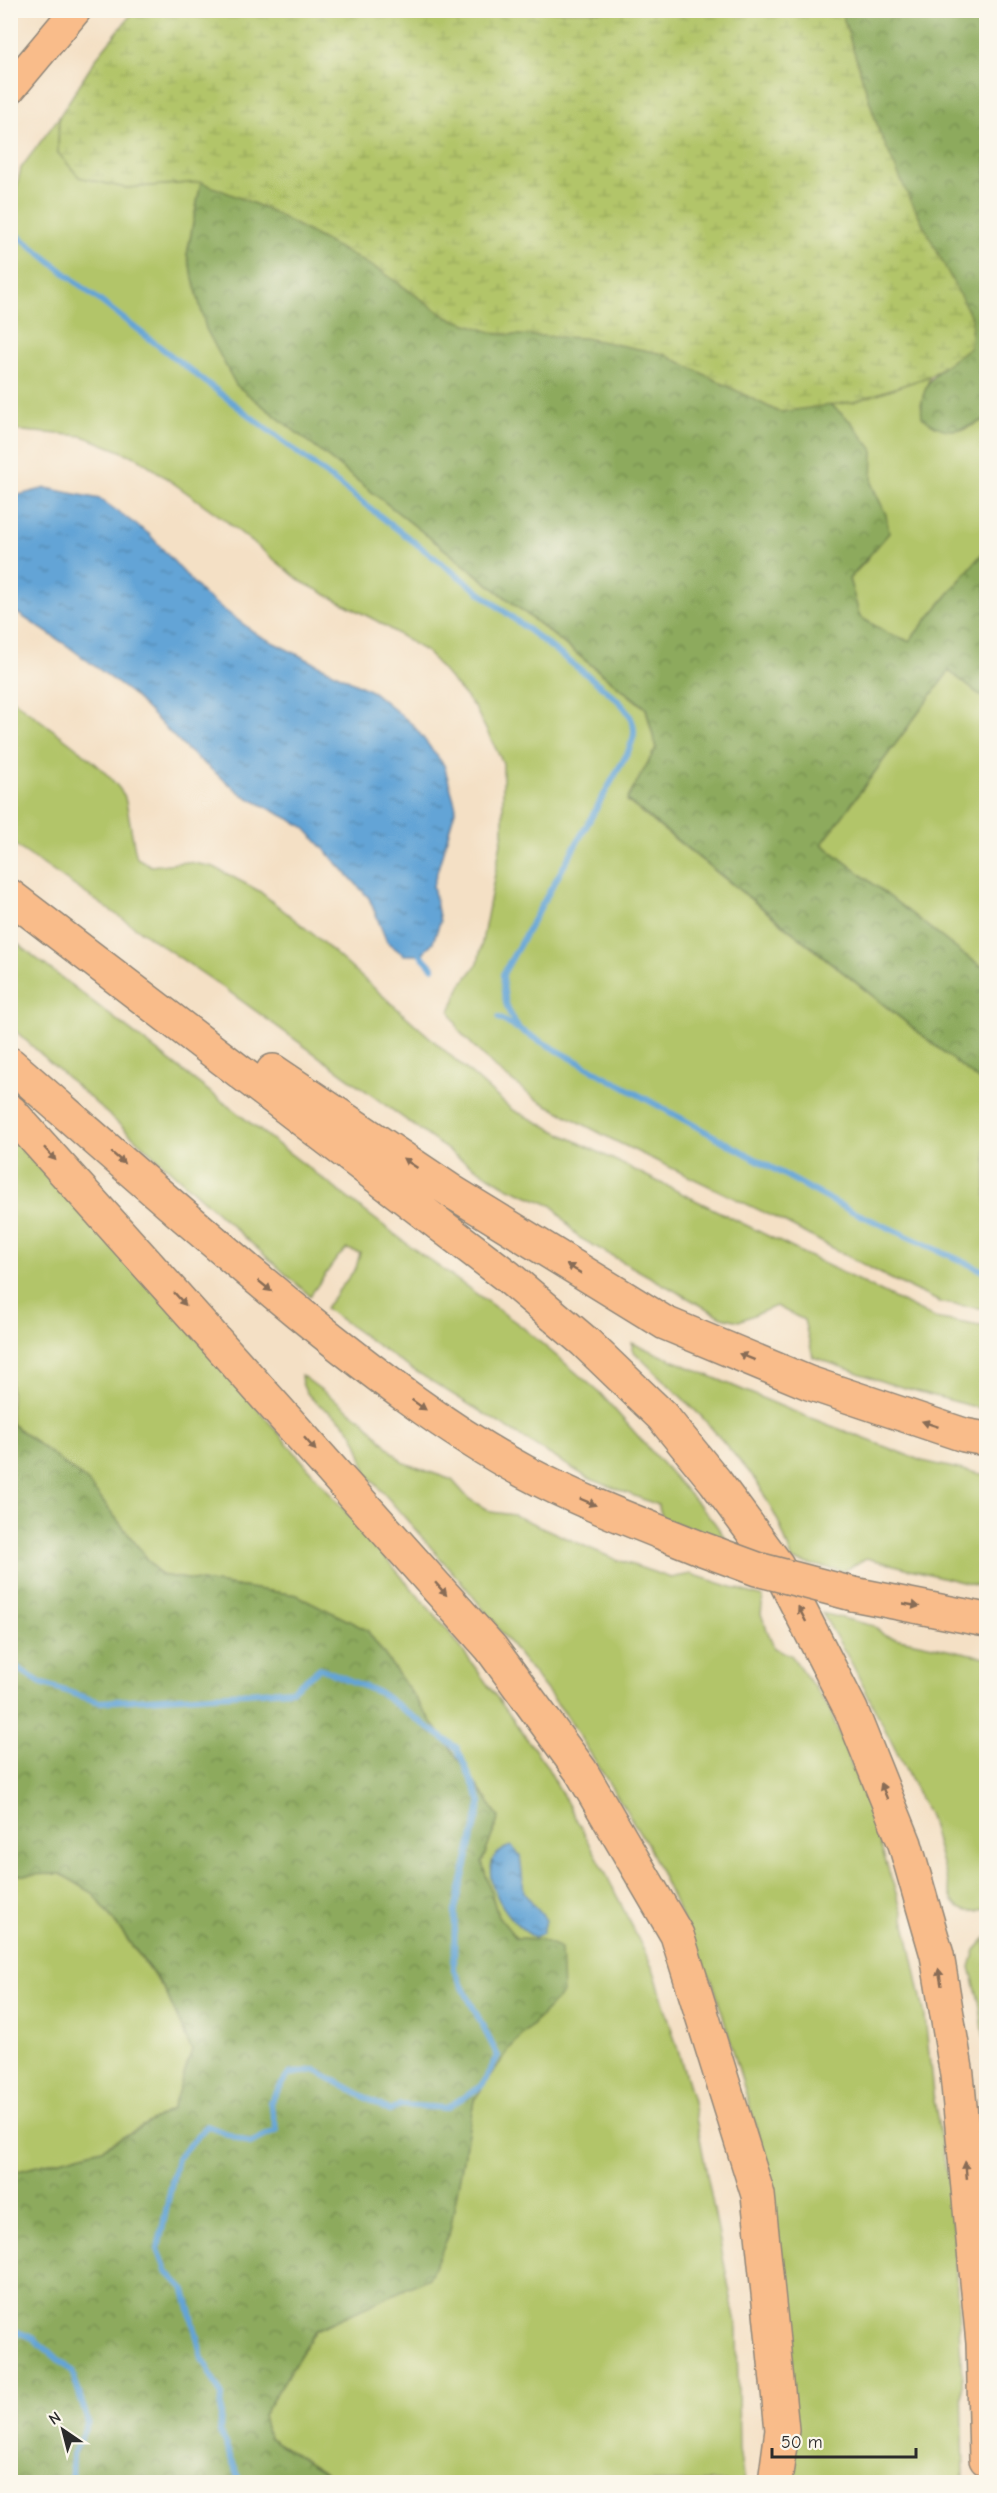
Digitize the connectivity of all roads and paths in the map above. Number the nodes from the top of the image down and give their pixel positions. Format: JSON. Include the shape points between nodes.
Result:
{"nodes":[{"id":1,"x":76,"y":10,"type":"edge"},
{"id":2,"x":10,"y":89,"type":"edge"},
{"id":3,"x":10,"y":895,"type":"edge"},
{"id":4,"x":10,"y":1064,"type":"edge"},
{"id":5,"x":10,"y":1111,"type":"edge"},
{"id":6,"x":987,"y":1439,"type":"edge"},
{"id":7,"x":987,"y":1620,"type":"edge"},
{"id":8,"x":987,"y":2458,"type":"edge"},
{"id":9,"x":775,"y":2482,"type":"edge"}],
"edges":[{"from":1,"to":2,"type":"main road"},
{"from":6,"to":3,"type":"highway","one_way":true,"via":[[964,1435],[809,1383],[665,1323],[451,1191]]},
{"from":8,"to":3,"type":"highway","one_way":true,"via":[[983,2343],[957,2075],[937,1955],[905,1844],[851,1710],[777,1565],[662,1416],[585,1342],[507,1276]]},
{"from":4,"to":7,"type":"highway","one_way":true,"bridge":true,"via":[[252,1275],[367,1369],[525,1472],[579,1498],[757,1569],[853,1594]]},
{"from":5,"to":9,"type":"highway","one_way":true,"via":[[491,1648],[581,1771],[677,1935],[758,2195],[782,2430]]}]}
